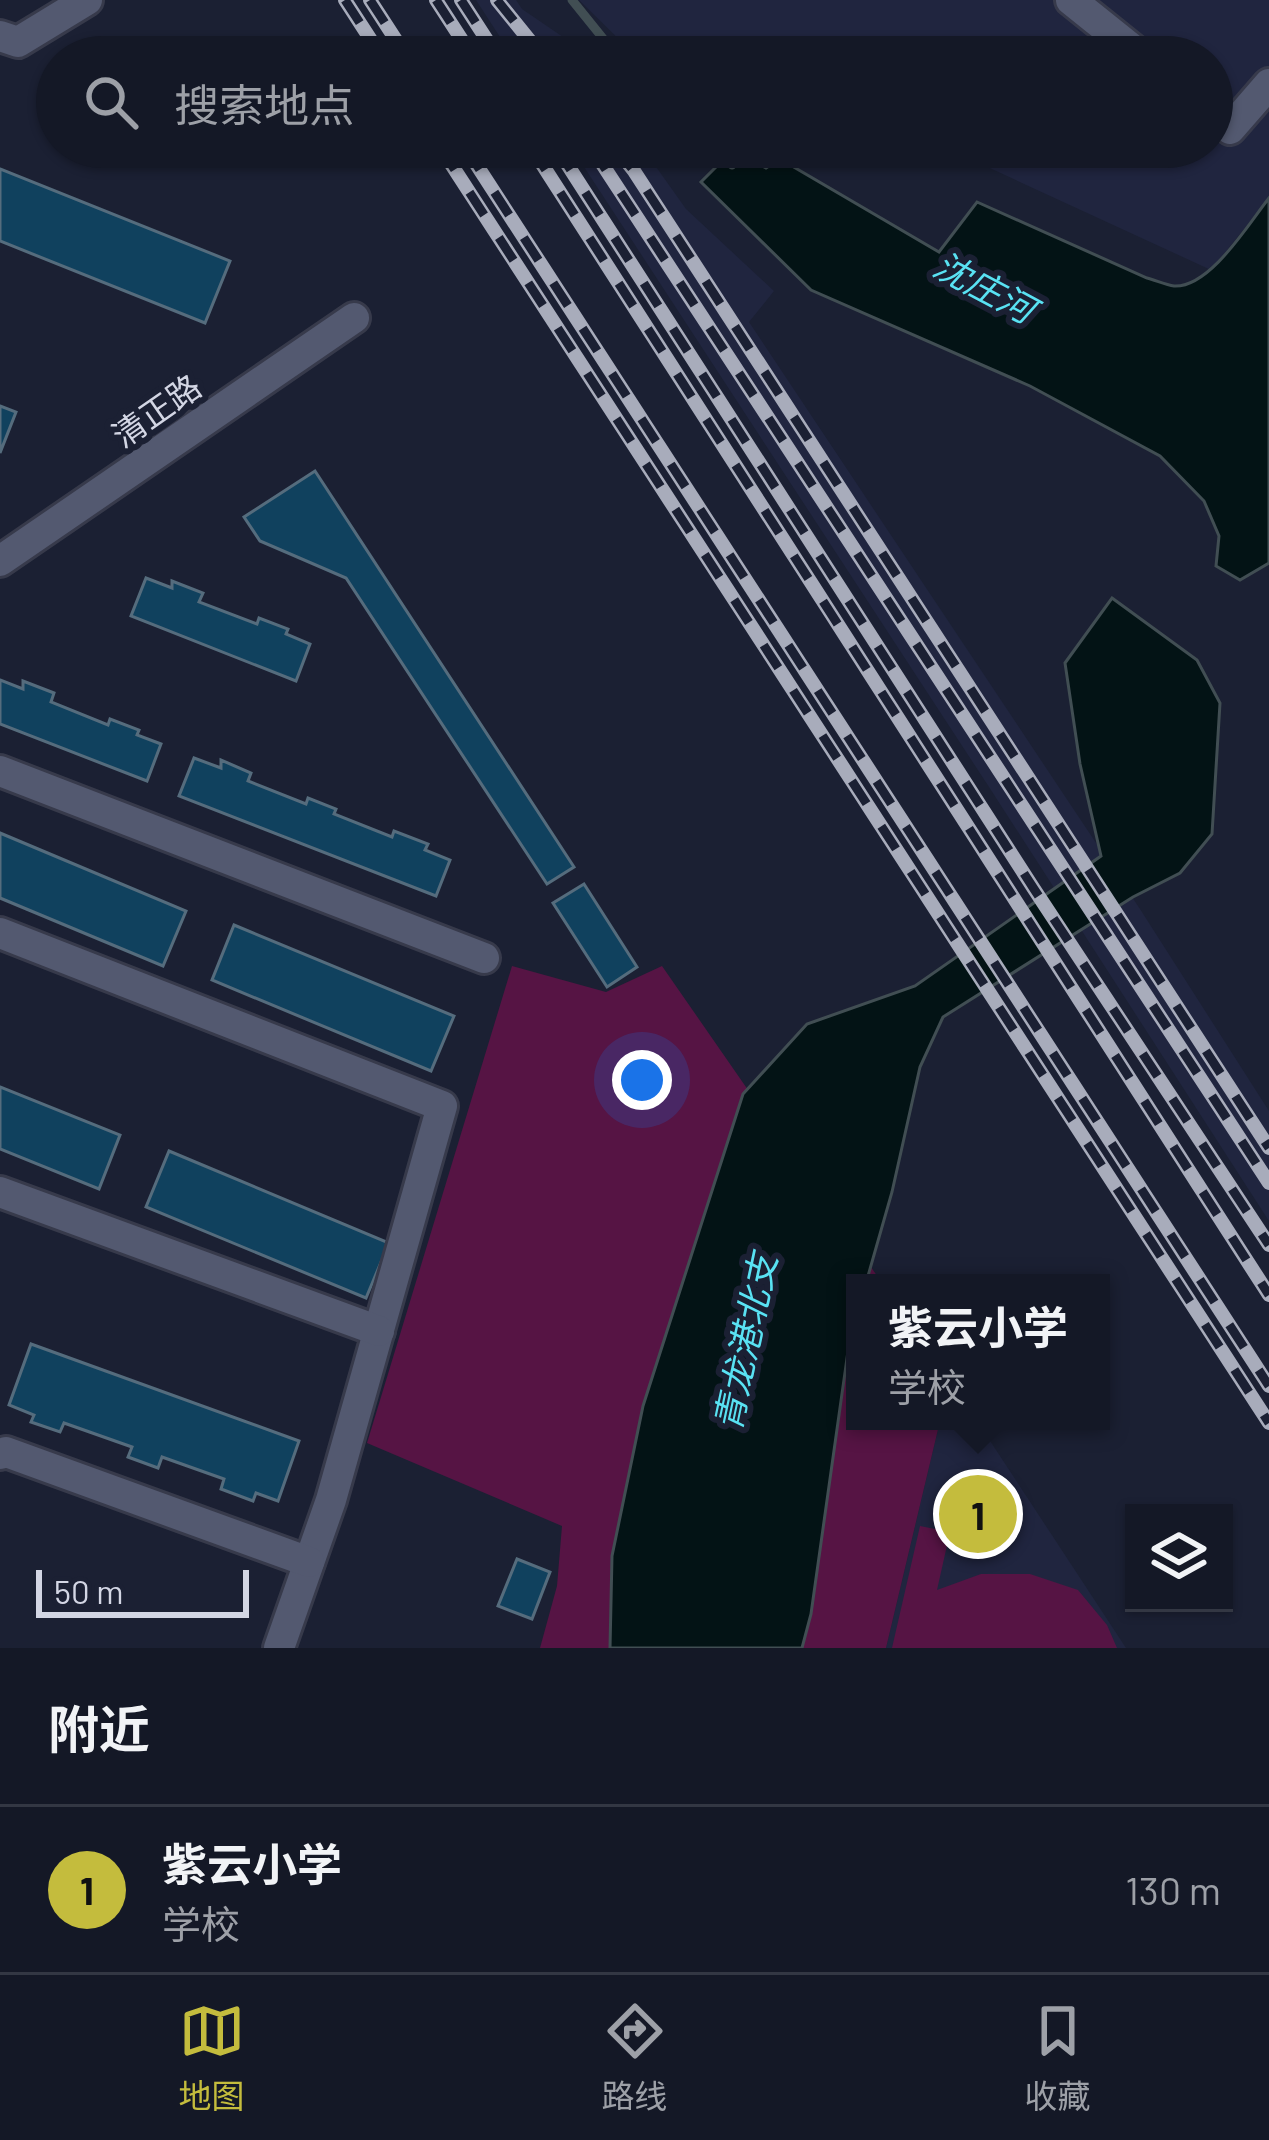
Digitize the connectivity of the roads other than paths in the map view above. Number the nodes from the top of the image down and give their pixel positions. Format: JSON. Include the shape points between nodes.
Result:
{"nodes":[{"id":1,"x":87,"y":0,"type":"edge"},
{"id":2,"x":1071,"y":0,"type":"edge"},
{"id":3,"x":0,"y":36,"type":"edge"},
{"id":4,"x":1116,"y":36,"type":"edge"},
{"id":5,"x":1269,"y":84,"type":"edge"},
{"id":6,"x":1233,"y":126,"type":"edge"},
{"id":7,"x":354,"y":318,"type":"dead end"},
{"id":8,"x":0,"y":561,"type":"edge"},
{"id":9,"x":0,"y":771,"type":"edge"},
{"id":10,"x":0,"y":933,"type":"edge"},
{"id":11,"x":484,"y":958,"type":"dead end"},
{"id":12,"x":0,"y":1192,"type":"edge"},
{"id":13,"x":379,"y":1331,"type":"junction"},
{"id":14,"x":0,"y":1454,"type":"edge"},
{"id":15,"x":309,"y":1562,"type":"junction"},
{"id":16,"x":279,"y":1648,"type":"edge"}],
"edges":[{"from":1,"to":3,"type":"street","via":[[18,42]]},
{"from":2,"to":4,"type":"street"},
{"from":5,"to":6,"type":"street"},
{"from":7,"to":8,"type":"street","name":"清正路"},
{"from":9,"to":11,"type":"street"},
{"from":10,"to":13,"type":"street","via":[[442,1106]]},
{"from":12,"to":13,"type":"street"},
{"from":13,"to":15,"type":"street"},
{"from":14,"to":15,"type":"street"},
{"from":15,"to":16,"type":"street"}]}
